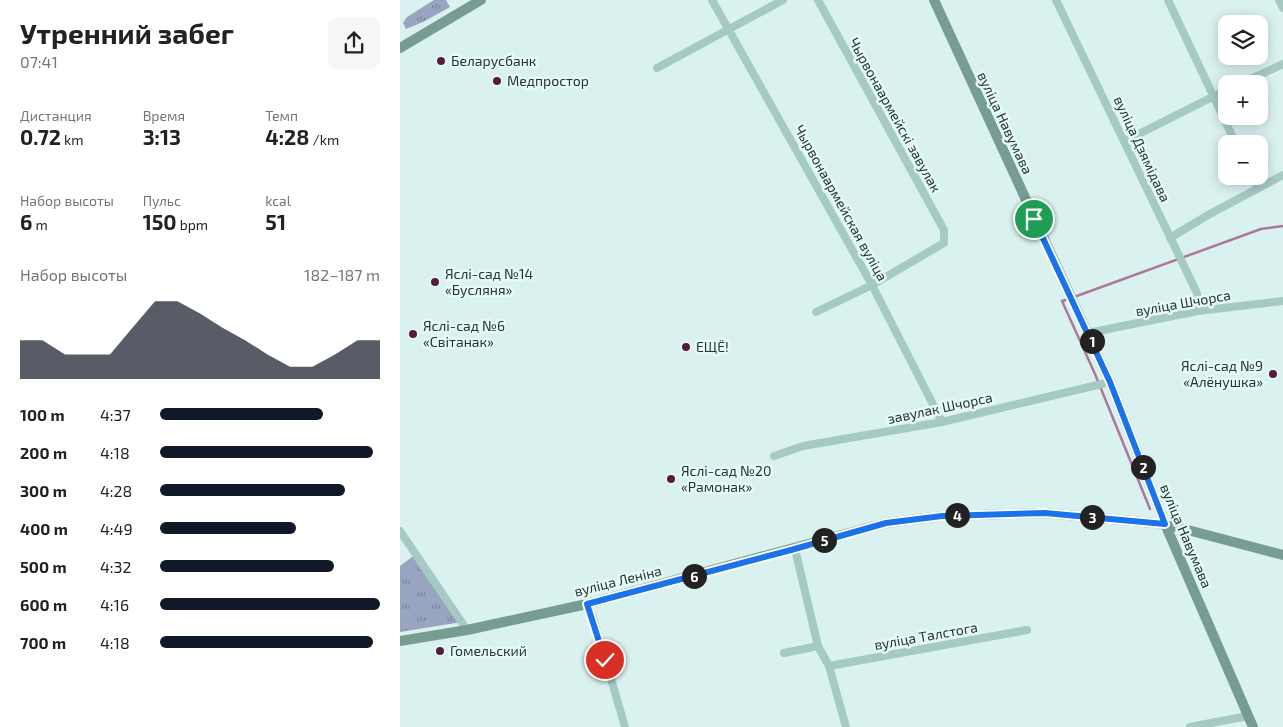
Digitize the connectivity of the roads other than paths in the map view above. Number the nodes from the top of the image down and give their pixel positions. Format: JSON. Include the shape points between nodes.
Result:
{"nodes":[{"id":1,"x":480,"y":0,"type":"edge"},
{"id":2,"x":712,"y":0,"type":"edge"},
{"id":3,"x":783,"y":0,"type":"edge"},
{"id":4,"x":818,"y":0,"type":"edge"},
{"id":5,"x":934,"y":0,"type":"edge"},
{"id":6,"x":1056,"y":0,"type":"edge"},
{"id":7,"x":1168,"y":0,"type":"edge"},
{"id":8,"x":1279,"y":0,"type":"edge"},
{"id":9,"x":1283,"y":8,"type":"edge"},
{"id":10,"x":730,"y":30,"type":"junction"},
{"id":11,"x":400,"y":48,"type":"edge"},
{"id":12,"x":1283,"y":64,"type":"edge"},
{"id":13,"x":657,"y":68,"type":"dead end"},
{"id":14,"x":1259,"y":75,"type":"edge"},
{"id":15,"x":1218,"y":93,"type":"edge"},
{"id":16,"x":1212,"y":96,"type":"junction"},
{"id":17,"x":1232,"y":135,"type":"edge"},
{"id":18,"x":1125,"y":141,"type":"junction"},
{"id":19,"x":1283,"y":175,"type":"edge"},
{"id":20,"x":1258,"y":187,"type":"joint"},
{"id":21,"x":1170,"y":238,"type":"junction"},
{"id":22,"x":872,"y":285,"type":"junction"},
{"id":23,"x":1283,"y":301,"type":"edge"},
{"id":24,"x":1198,"y":311,"type":"junction"},
{"id":25,"x":816,"y":312,"type":"dead end"},
{"id":26,"x":1088,"y":333,"type":"junction"},
{"id":27,"x":1110,"y":382,"type":"junction"},
{"id":28,"x":942,"y":422,"type":"junction"},
{"id":29,"x":774,"y":456,"type":"dead end"},
{"id":30,"x":1165,"y":524,"type":"junction"},
{"id":31,"x":400,"y":530,"type":"edge"},
{"id":32,"x":795,"y":549,"type":"junction"},
{"id":33,"x":1283,"y":555,"type":"edge"},
{"id":34,"x":587,"y":604,"type":"junction"},
{"id":35,"x":467,"y":630,"type":"junction"},
{"id":36,"x":1027,"y":630,"type":"dead end"},
{"id":37,"x":400,"y":640,"type":"edge"},
{"id":38,"x":818,"y":646,"type":"junction"},
{"id":39,"x":784,"y":653,"type":"dead end"},
{"id":40,"x":829,"y":666,"type":"junction"},
{"id":41,"x":1248,"y":716,"type":"junction"},
{"id":42,"x":625,"y":727,"type":"edge"},
{"id":43,"x":846,"y":727,"type":"edge"},
{"id":44,"x":1190,"y":727,"type":"edge"},
{"id":45,"x":1252,"y":727,"type":"edge"}],
"edges":[{"from":1,"to":11,"type":"street"},
{"from":2,"to":10,"type":"street","name":"Чырвонаармейская вуліца"},
{"from":3,"to":10,"type":"street"},
{"from":4,"to":22,"type":"street","name":"Чырвонаармейскі завулак","via":[[944,230],[944,243]]},
{"from":5,"to":26,"type":"street","name":"вуліца Навумава"},
{"from":6,"to":18,"type":"street","name":"вуліца Дзямідава"},
{"from":7,"to":16,"type":"street"},
{"from":8,"to":9,"type":"street"},
{"from":10,"to":13,"type":"street"},
{"from":10,"to":22,"type":"street","name":"Чырвонаармейская вуліца"},
{"from":12,"to":14,"type":"street"},
{"from":15,"to":16,"type":"street"},
{"from":16,"to":17,"type":"street"},
{"from":16,"to":18,"type":"street"},
{"from":18,"to":21,"type":"street","name":"вуліца Дзямідава"},
{"from":19,"to":20,"type":"street"},
{"from":20,"to":21,"type":"street"},
{"from":21,"to":24,"type":"street","name":"вуліца Дзямідава","via":[[1196,293]]},
{"from":22,"to":25,"type":"street"},
{"from":22,"to":28,"type":"street","name":"Чырвонаармейская вуліца"},
{"from":23,"to":24,"type":"street","name":"вуліца Шчорса"},
{"from":24,"to":26,"type":"street","name":"вуліца Шчорса"},
{"from":26,"to":27,"type":"street","name":"вуліца Навумава"},
{"from":27,"to":28,"type":"street","name":"завулак Шчорса"},
{"from":27,"to":30,"type":"street","name":"вуліца Навумава"},
{"from":28,"to":29,"type":"street","name":"завулак Шчорса","via":[[803,446]]},
{"from":30,"to":32,"type":"street","name":"вуліца Леніна","via":[[1045,513],[942,516],[886,523]]},
{"from":30,"to":33,"type":"street","name":"вуліца Леніна"},
{"from":30,"to":41,"type":"street","name":"вуліца Навумава"},
{"from":31,"to":35,"type":"street"},
{"from":32,"to":34,"type":"street","name":"вуліца Леніна"},
{"from":32,"to":38,"type":"street"},
{"from":34,"to":35,"type":"street","name":"вуліца Леніна"},
{"from":34,"to":42,"type":"street"},
{"from":35,"to":37,"type":"street","name":"вуліца Леніна"},
{"from":36,"to":40,"type":"street","name":"вуліца Талстога"},
{"from":38,"to":39,"type":"street"},
{"from":38,"to":40,"type":"street"},
{"from":40,"to":43,"type":"street"},
{"from":41,"to":44,"type":"street"},
{"from":41,"to":45,"type":"street","name":"вуліца Навумава"}]}
